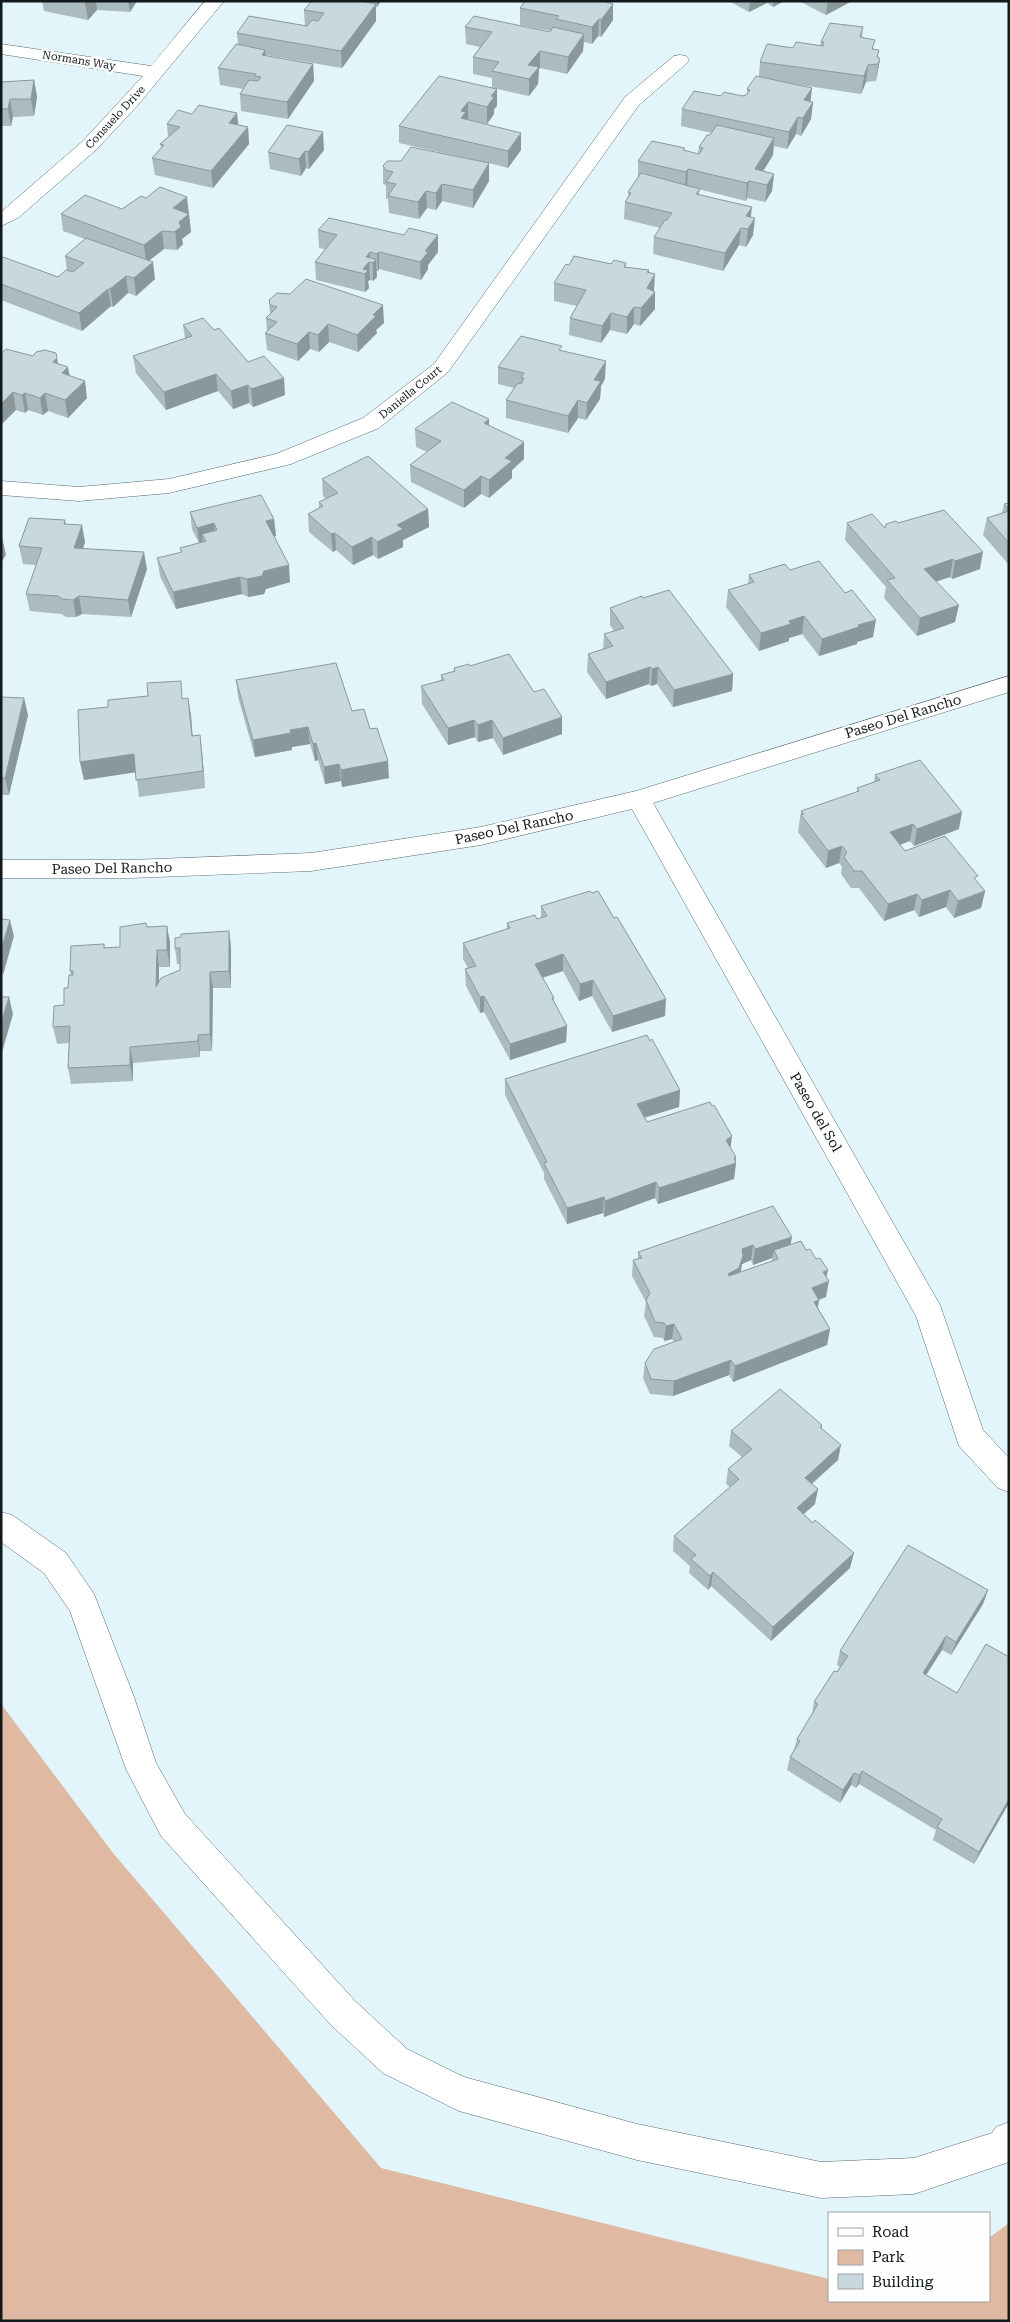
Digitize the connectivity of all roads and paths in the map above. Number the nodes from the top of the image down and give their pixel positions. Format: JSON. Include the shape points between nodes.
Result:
{"nodes":[{"id":1,"x":215,"y":1,"type":"edge"},
{"id":2,"x":1,"y":49,"type":"edge"},
{"id":3,"x":680,"y":60,"type":"dead end"},
{"id":4,"x":156,"y":72,"type":"junction"},
{"id":5,"x":1,"y":220,"type":"edge"},
{"id":6,"x":1,"y":488,"type":"edge"},
{"id":7,"x":1009,"y":684,"type":"edge"},
{"id":8,"x":638,"y":799,"type":"junction"},
{"id":9,"x":1,"y":868,"type":"edge"},
{"id":10,"x":1009,"y":1479,"type":"edge"},
{"id":11,"x":1,"y":1525,"type":"edge"},
{"id":12,"x":1009,"y":2140,"type":"edge"}],
"edges":[{"from":1,"to":4,"type":"street","name":"Consuelo Drive"},
{"from":2,"to":4,"type":"street","name":"Normans Way"},
{"from":3,"to":6,"type":"street","name":"Daniella Court","via":[[632,101],[440,368],[371,423],[283,459],[169,486],[79,494]]},
{"from":4,"to":5,"type":"street","name":"Consuelo Drive","via":[[90,145]]},
{"from":7,"to":8,"type":"street","name":"Paseo Del Rancho"},
{"from":8,"to":9,"type":"street","name":"Paseo Del Rancho","via":[[481,836],[311,862],[130,869]]},
{"from":8,"to":10,"type":"street","name":"Paseo del Sol","via":[[930,1314],[970,1436]]},
{"from":11,"to":12,"type":"street","via":[[55,1563],[83,1604],[142,1769],[173,1825],[343,2013],[395,2061],[469,2095],[637,2142],[821,2180],[914,2176],[1003,2147]]}]}
